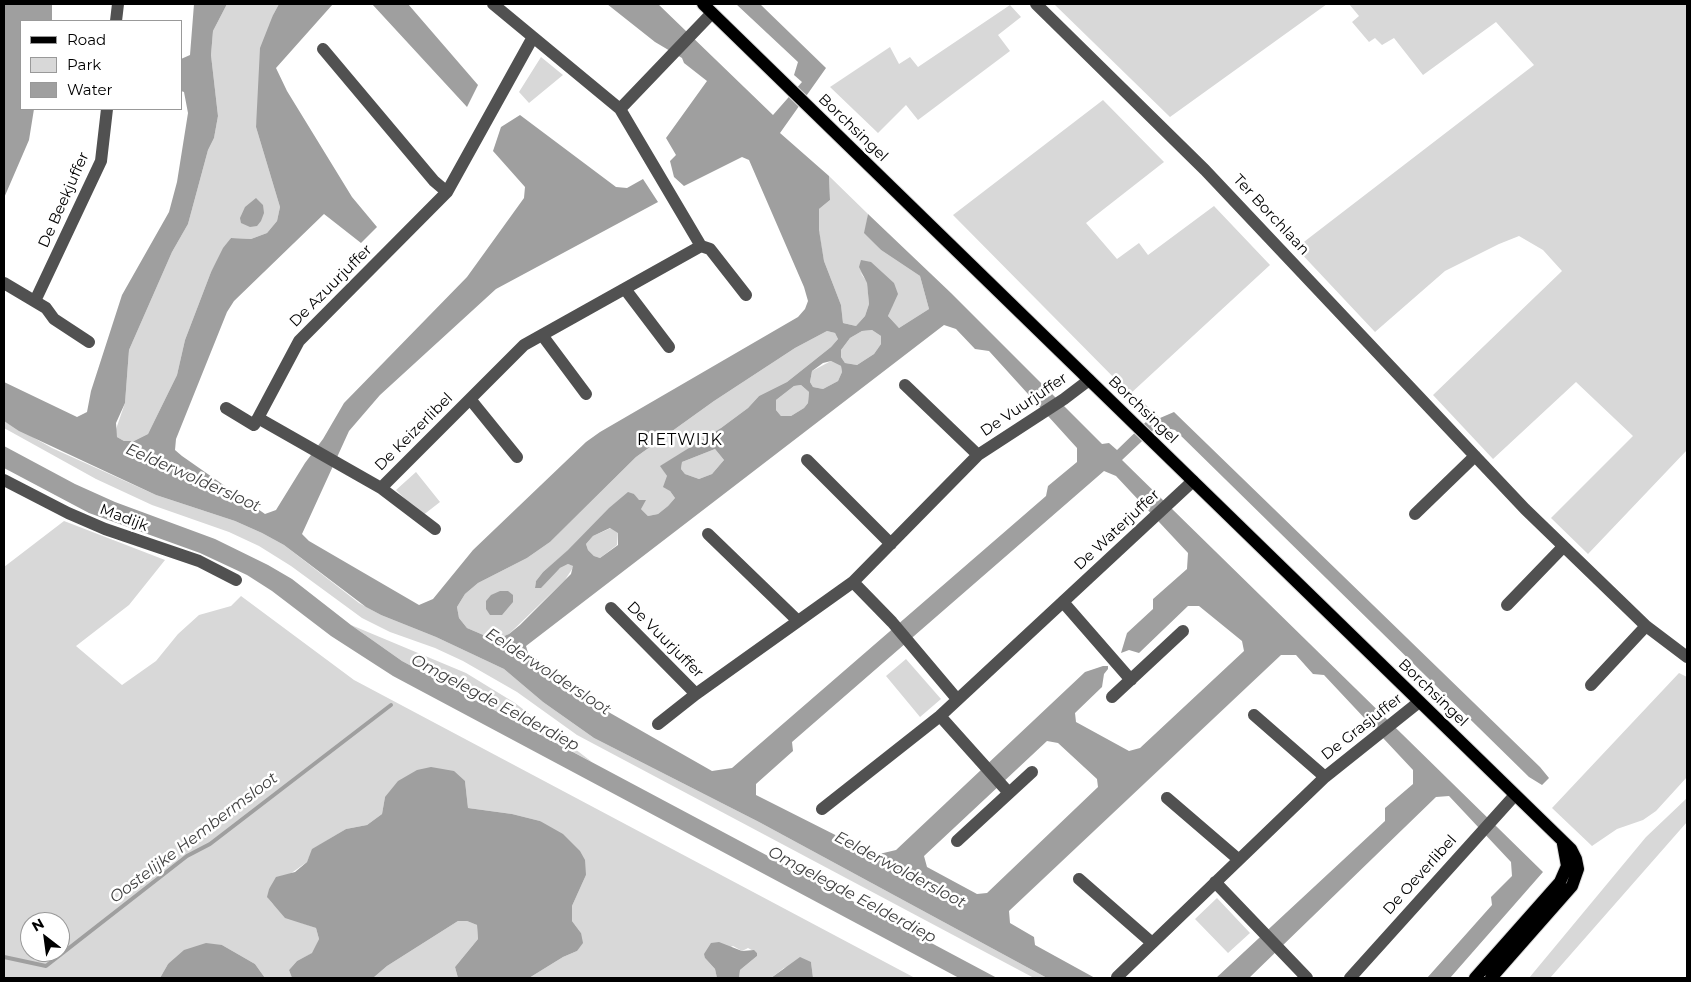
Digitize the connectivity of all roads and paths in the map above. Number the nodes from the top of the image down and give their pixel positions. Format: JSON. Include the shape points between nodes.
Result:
{"nodes":[{"id":1,"x":118,"y":4,"type":"edge"},
{"id":2,"x":493,"y":4,"type":"edge"},
{"id":3,"x":703,"y":4,"type":"edge"},
{"id":4,"x":1036,"y":4,"type":"edge"},
{"id":5,"x":712,"y":13,"type":"junction"},
{"id":6,"x":116,"y":20,"type":"edge"},
{"id":7,"x":533,"y":38,"type":"junction"},
{"id":8,"x":324,"y":49,"type":"dead end"},
{"id":9,"x":620,"y":109,"type":"junction"},
{"id":10,"x":107,"y":110,"type":"edge"},
{"id":11,"x":447,"y":192,"type":"junction"},
{"id":12,"x":701,"y":246,"type":"junction"},
{"id":13,"x":4,"y":284,"type":"edge"},
{"id":14,"x":625,"y":289,"type":"junction"},
{"id":15,"x":746,"y":295,"type":"dead end"},
{"id":16,"x":35,"y":301,"type":"junction"},
{"id":17,"x":542,"y":335,"type":"junction"},
{"id":18,"x":89,"y":342,"type":"dead end"},
{"id":19,"x":669,"y":347,"type":"dead end"},
{"id":20,"x":1088,"y":380,"type":"junction"},
{"id":21,"x":905,"y":385,"type":"dead end"},
{"id":22,"x":586,"y":394,"type":"dead end"},
{"id":23,"x":470,"y":399,"type":"junction"},
{"id":24,"x":226,"y":408,"type":"dead end"},
{"id":25,"x":258,"y":418,"type":"junction"},
{"id":26,"x":978,"y":456,"type":"junction"},
{"id":27,"x":1474,"y":456,"type":"junction"},
{"id":28,"x":517,"y":457,"type":"dead end"},
{"id":29,"x":807,"y":460,"type":"dead end"},
{"id":30,"x":4,"y":480,"type":"edge"},
{"id":31,"x":1193,"y":481,"type":"junction"},
{"id":32,"x":381,"y":488,"type":"junction"},
{"id":33,"x":1415,"y":514,"type":"dead end"},
{"id":34,"x":434,"y":529,"type":"dead end"},
{"id":35,"x":708,"y":534,"type":"dead end"},
{"id":36,"x":891,"y":544,"type":"junction"},
{"id":37,"x":1563,"y":548,"type":"junction"},
{"id":38,"x":236,"y":580,"type":"dead end"},
{"id":39,"x":853,"y":582,"type":"junction"},
{"id":40,"x":1063,"y":602,"type":"junction"},
{"id":41,"x":1507,"y":605,"type":"dead end"},
{"id":42,"x":611,"y":608,"type":"dead end"},
{"id":43,"x":797,"y":620,"type":"junction"},
{"id":44,"x":1646,"y":626,"type":"junction"},
{"id":45,"x":1182,"y":631,"type":"dead end"},
{"id":46,"x":1687,"y":657,"type":"edge"},
{"id":47,"x":1131,"y":680,"type":"junction"},
{"id":48,"x":1591,"y":685,"type":"dead end"},
{"id":49,"x":696,"y":694,"type":"junction"},
{"id":50,"x":1112,"y":697,"type":"dead end"},
{"id":51,"x":957,"y":700,"type":"junction"},
{"id":52,"x":1420,"y":702,"type":"junction"},
{"id":53,"x":940,"y":716,"type":"junction"},
{"id":54,"x":1254,"y":716,"type":"dead end"},
{"id":55,"x":658,"y":724,"type":"dead end"},
{"id":56,"x":1032,"y":772,"type":"dead end"},
{"id":57,"x":1325,"y":777,"type":"junction"},
{"id":58,"x":1006,"y":789,"type":"junction"},
{"id":59,"x":1515,"y":795,"type":"junction"},
{"id":60,"x":1167,"y":798,"type":"dead end"},
{"id":61,"x":822,"y":809,"type":"dead end"},
{"id":62,"x":1561,"y":840,"type":"junction"},
{"id":63,"x":956,"y":841,"type":"dead end"},
{"id":64,"x":1238,"y":859,"type":"junction"},
{"id":65,"x":1079,"y":879,"type":"dead end"},
{"id":66,"x":1215,"y":882,"type":"junction"},
{"id":67,"x":1151,"y":942,"type":"junction"},
{"id":68,"x":1117,"y":977,"type":"dead end"},
{"id":69,"x":1307,"y":978,"type":"edge"},
{"id":70,"x":1350,"y":978,"type":"edge"},
{"id":71,"x":1475,"y":978,"type":"edge"},
{"id":72,"x":1491,"y":978,"type":"edge"}],
"edges":[{"from":1,"to":6,"type":"street"},
{"from":2,"to":7,"type":"street"},
{"from":3,"to":5,"type":"main road","name":"Borchsingel"},
{"from":4,"to":27,"type":"street","name":"Ter Borchlaan","via":[[1205,170]]},
{"from":5,"to":9,"type":"street"},
{"from":5,"to":20,"type":"main road","name":"Borchsingel"},
{"from":7,"to":9,"type":"street"},
{"from":7,"to":11,"type":"street","name":"De Azuurjuffer"},
{"from":8,"to":11,"type":"street","via":[[434,181]]},
{"from":9,"to":12,"type":"street"},
{"from":10,"to":16,"type":"street","name":"De Beekjuffer","via":[[102,161]]},
{"from":11,"to":25,"type":"street","name":"De Azuurjuffer","via":[[299,341]]},
{"from":12,"to":14,"type":"street","name":"De Keizerlibel"},
{"from":12,"to":15,"type":"street","via":[[710,249]]},
{"from":13,"to":16,"type":"street"},
{"from":14,"to":17,"type":"street","name":"De Keizerlibel"},
{"from":14,"to":19,"type":"street"},
{"from":16,"to":18,"type":"street","via":[[54,319]]},
{"from":17,"to":22,"type":"street"},
{"from":17,"to":23,"type":"street","name":"De Keizerlibel","via":[[524,345]]},
{"from":20,"to":26,"type":"street","name":"De Vuurjuffer"},
{"from":20,"to":31,"type":"main road","name":"Borchsingel"},
{"from":21,"to":26,"type":"street","name":"De Vuurjuffer"},
{"from":23,"to":28,"type":"street","name":"De Keizerlibel"},
{"from":23,"to":32,"type":"street","name":"De Keizerlibel"},
{"from":24,"to":25,"type":"street","via":[[254,425]]},
{"from":25,"to":32,"type":"street","name":"De Keizerlibel"},
{"from":26,"to":36,"type":"street","name":"De Vuurjuffer"},
{"from":27,"to":33,"type":"street"},
{"from":27,"to":37,"type":"street","name":"Ter Borchlaan"},
{"from":29,"to":36,"type":"street"},
{"from":30,"to":38,"type":"street","name":"Madijk","via":[[105,529],[198,561]]},
{"from":31,"to":40,"type":"street","name":"De Waterjuffer"},
{"from":31,"to":52,"type":"main road","name":"Borchsingel"},
{"from":32,"to":34,"type":"street","name":"De Keizerlibel"},
{"from":35,"to":43,"type":"street"},
{"from":36,"to":39,"type":"street","name":"De Vuurjuffer"},
{"from":37,"to":41,"type":"street"},
{"from":37,"to":44,"type":"street","name":"Ter Borchlaan"},
{"from":39,"to":43,"type":"street","name":"De Vuurjuffer"},
{"from":39,"to":51,"type":"street","via":[[914,646]]},
{"from":40,"to":47,"type":"street"},
{"from":40,"to":51,"type":"street","name":"De Waterjuffer"},
{"from":42,"to":49,"type":"street","name":"De Vuurjuffer"},
{"from":43,"to":49,"type":"street","name":"De Vuurjuffer"},
{"from":44,"to":46,"type":"street","name":"Ter Borchlaan"},
{"from":44,"to":48,"type":"street"},
{"from":45,"to":47,"type":"street"},
{"from":47,"to":50,"type":"street"},
{"from":49,"to":55,"type":"street","name":"De Vuurjuffer"},
{"from":51,"to":53,"type":"street","name":"De Waterjuffer"},
{"from":52,"to":57,"type":"street","name":"De Grasjuffer"},
{"from":52,"to":59,"type":"main road","name":"Borchsingel"},
{"from":53,"to":58,"type":"street"},
{"from":53,"to":61,"type":"street","name":"De Waterjuffer"},
{"from":54,"to":57,"type":"street","name":"De Grasjuffer"},
{"from":56,"to":58,"type":"street"},
{"from":57,"to":64,"type":"street","name":"De Grasjuffer"},
{"from":58,"to":63,"type":"street"},
{"from":59,"to":62,"type":"main road","name":"Borchsingel"},
{"from":59,"to":70,"type":"street","name":"De Oeverlibel"},
{"from":60,"to":64,"type":"street"},
{"from":62,"to":71,"type":"main road","via":[[1567,866],[1564,875]]},
{"from":62,"to":72,"type":"main road","name":"Borchsingel","via":[[1576,859],[1575,879]]},
{"from":64,"to":66,"type":"street","name":"De Grasjuffer"},
{"from":65,"to":67,"type":"street"},
{"from":66,"to":67,"type":"street","name":"De Grasjuffer"},
{"from":66,"to":69,"type":"street"},
{"from":67,"to":68,"type":"street","name":"De Grasjuffer"}]}
